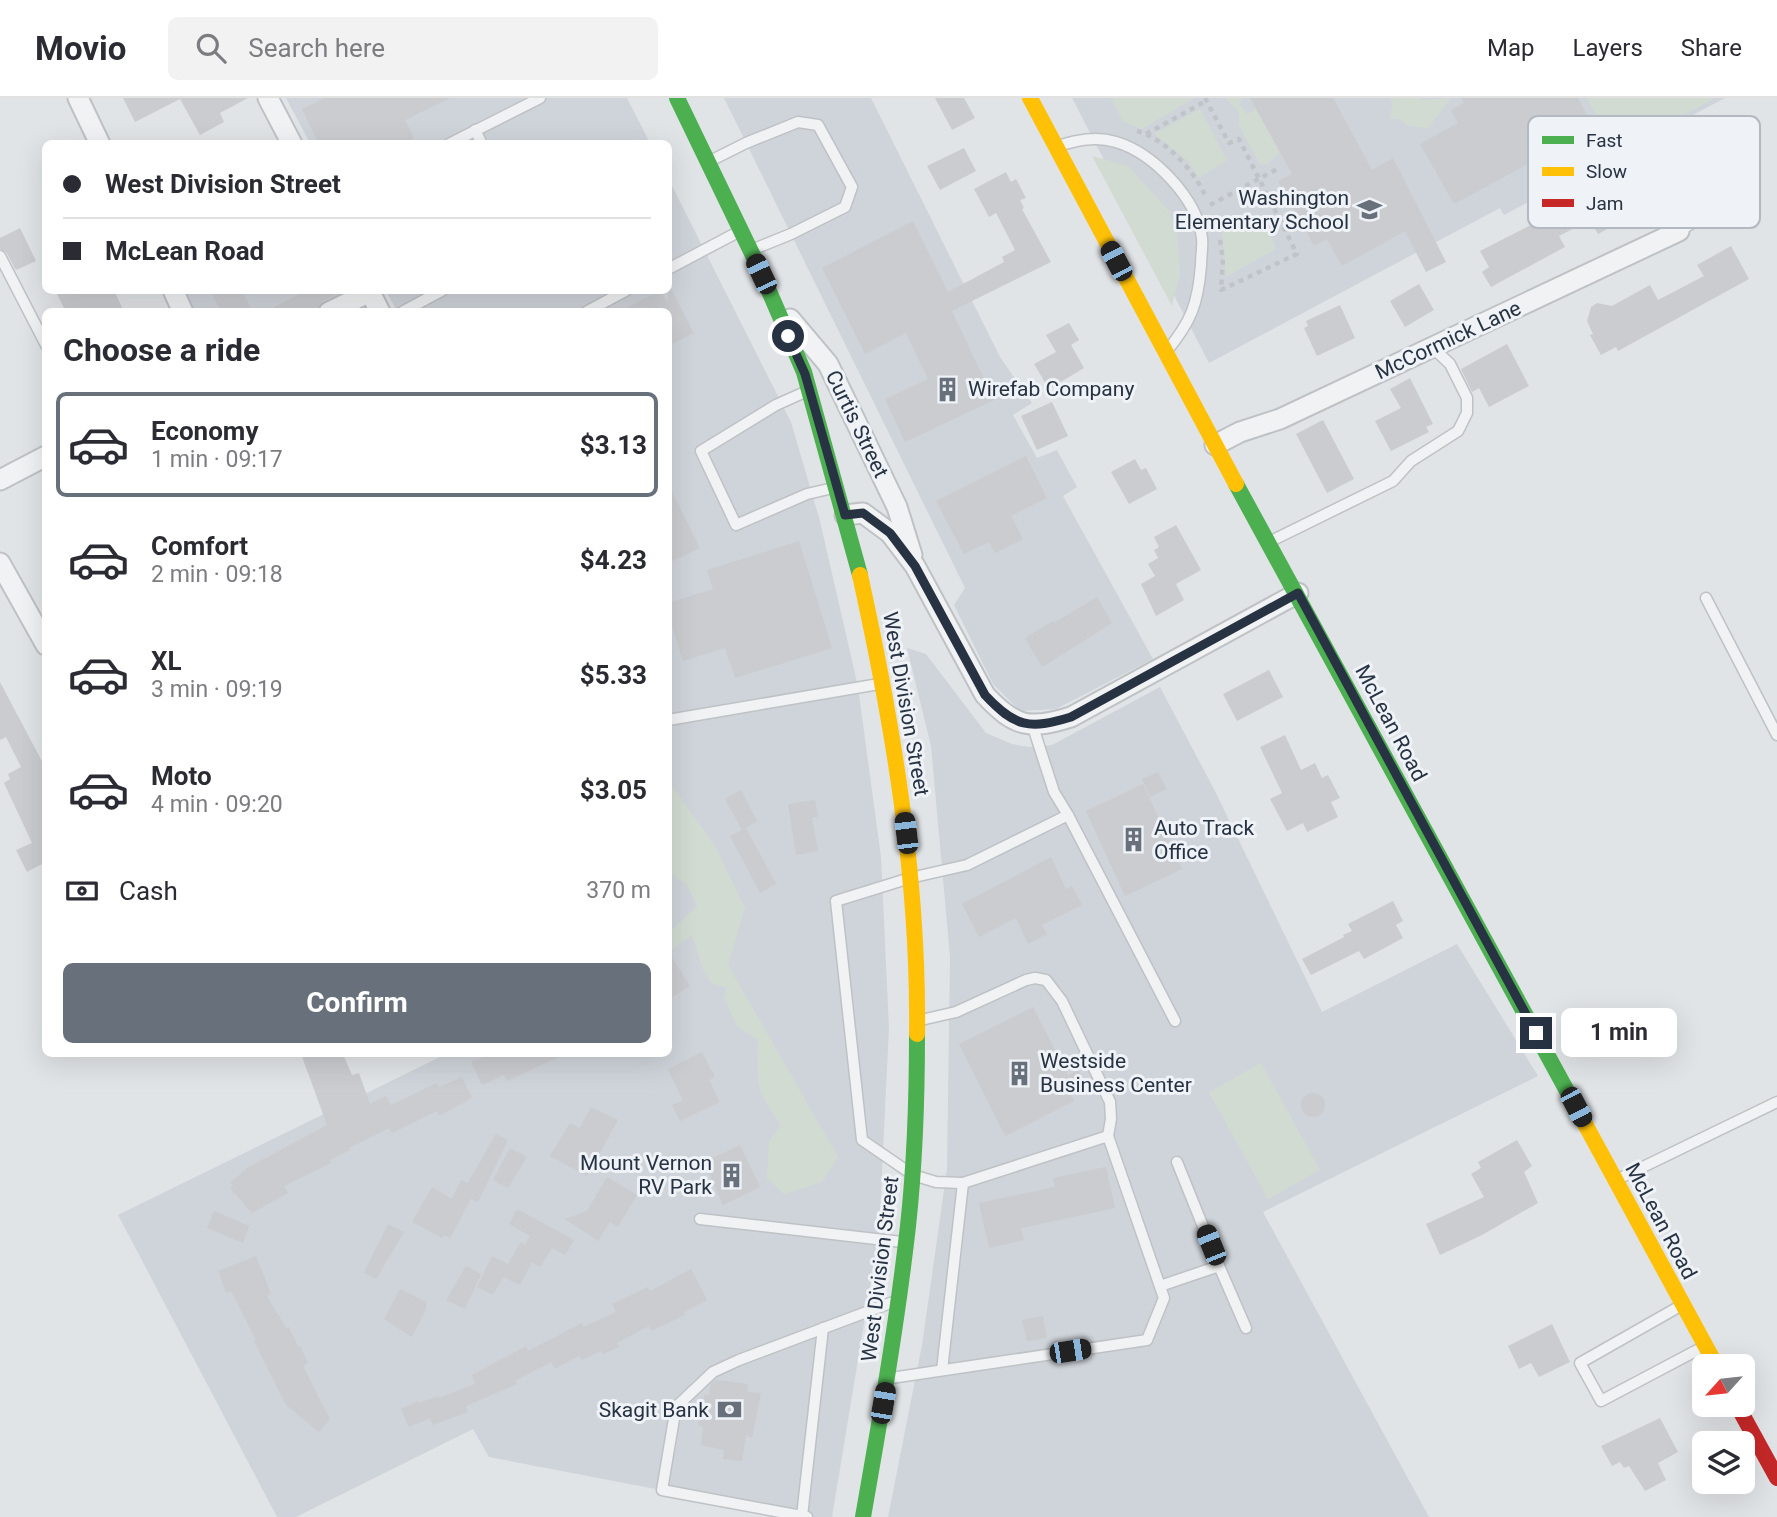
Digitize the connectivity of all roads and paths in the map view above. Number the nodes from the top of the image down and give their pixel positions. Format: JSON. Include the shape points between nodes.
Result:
{"nodes":[{"id":1,"x":78,"y":98,"type":"edge"},
{"id":2,"x":268,"y":98,"type":"edge"},
{"id":3,"x":540,"y":98,"type":"edge"},
{"id":4,"x":677,"y":98,"type":"edge"},
{"id":5,"x":1206,"y":100,"type":"edge"},
{"id":6,"x":1039,"y":101,"type":"edge"},
{"id":7,"x":1127,"y":128,"type":"dead end"},
{"id":8,"x":475,"y":130,"type":"junction"},
{"id":9,"x":1146,"y":134,"type":"junction"},
{"id":10,"x":98,"y":140,"type":"edge"},
{"id":11,"x":290,"y":140,"type":"edge"},
{"id":12,"x":456,"y":140,"type":"edge"},
{"id":13,"x":480,"y":140,"type":"edge"},
{"id":14,"x":1055,"y":147,"type":"junction"},
{"id":15,"x":708,"y":162,"type":"junction"},
{"id":16,"x":1279,"y":168,"type":"dead end"},
{"id":17,"x":1259,"y":179,"type":"junction"},
{"id":18,"x":1210,"y":205,"type":"junction"},
{"id":19,"x":1214,"y":217,"type":"dead end"},
{"id":20,"x":1684,"y":228,"type":"edge"},
{"id":21,"x":1218,"y":229,"type":"dead end"},
{"id":22,"x":740,"y":231,"type":"junction"},
{"id":23,"x":1679,"y":231,"type":"joint"},
{"id":24,"x":750,"y":251,"type":"junction"},
{"id":25,"x":0,"y":256,"type":"edge"},
{"id":26,"x":672,"y":267,"type":"edge"},
{"id":27,"x":363,"y":294,"type":"edge"},
{"id":28,"x":436,"y":294,"type":"edge"},
{"id":29,"x":620,"y":294,"type":"edge"},
{"id":30,"x":771,"y":297,"type":"junction"},
{"id":31,"x":337,"y":308,"type":"edge"},
{"id":32,"x":409,"y":308,"type":"edge"},
{"id":33,"x":593,"y":308,"type":"edge"},
{"id":34,"x":42,"y":337,"type":"edge"},
{"id":35,"x":1432,"y":348,"type":"junction"},
{"id":36,"x":1166,"y":353,"type":"junction"},
{"id":37,"x":809,"y":390,"type":"junction"},
{"id":38,"x":1215,"y":446,"type":"junction"},
{"id":39,"x":42,"y":458,"type":"edge"},
{"id":40,"x":0,"y":480,"type":"edge"},
{"id":41,"x":837,"y":487,"type":"junction"},
{"id":42,"x":845,"y":515,"type":"junction"},
{"id":43,"x":1269,"y":542,"type":"junction"},
{"id":44,"x":0,"y":563,"type":"edge"},
{"id":45,"x":915,"y":566,"type":"junction"},
{"id":46,"x":1298,"y":593,"type":"junction"},
{"id":47,"x":1706,"y":598,"type":"dead end"},
{"id":48,"x":42,"y":638,"type":"edge"},
{"id":49,"x":883,"y":683,"type":"junction"},
{"id":50,"x":672,"y":719,"type":"edge"},
{"id":51,"x":1032,"y":724,"type":"junction"},
{"id":52,"x":1777,"y":735,"type":"edge"},
{"id":53,"x":1068,"y":815,"type":"junction"},
{"id":54,"x":910,"y":878,"type":"junction"},
{"id":55,"x":917,"y":1020,"type":"junction"},
{"id":56,"x":1175,"y":1021,"type":"dead end"},
{"id":57,"x":1777,"y":1102,"type":"edge"},
{"id":58,"x":1108,"y":1136,"type":"junction"},
{"id":59,"x":1177,"y":1162,"type":"dead end"},
{"id":60,"x":913,"y":1175,"type":"junction"},
{"id":61,"x":1615,"y":1180,"type":"junction"},
{"id":62,"x":963,"y":1184,"type":"junction"},
{"id":63,"x":700,"y":1219,"type":"dead end"},
{"id":64,"x":906,"y":1243,"type":"junction"},
{"id":65,"x":1219,"y":1266,"type":"junction"},
{"id":66,"x":1160,"y":1286,"type":"junction"},
{"id":67,"x":900,"y":1299,"type":"junction"},
{"id":68,"x":1683,"y":1305,"type":"junction"},
{"id":69,"x":823,"y":1328,"type":"junction"},
{"id":70,"x":1245,"y":1328,"type":"dead end"},
{"id":71,"x":1705,"y":1346,"type":"junction"},
{"id":72,"x":1710,"y":1354,"type":"edge"},
{"id":73,"x":942,"y":1370,"type":"junction"},
{"id":74,"x":887,"y":1378,"type":"junction"},
{"id":75,"x":1744,"y":1418,"type":"edge"},
{"id":76,"x":1777,"y":1478,"type":"edge"},
{"id":77,"x":805,"y":1517,"type":"edge"},
{"id":78,"x":863,"y":1517,"type":"edge"}],
"edges":[{"from":1,"to":10,"type":"street"},
{"from":2,"to":11,"type":"street"},
{"from":3,"to":8,"type":"lane"},
{"from":4,"to":15,"type":"street","name":"West Division Street"},
{"from":5,"to":9,"type":"path"},
{"from":5,"to":17,"type":"path","via":[[1229,143],[1239,139]]},
{"from":6,"to":14,"type":"street","name":"McLean Road"},
{"from":7,"to":9,"type":"path"},
{"from":8,"to":12,"type":"lane"},
{"from":8,"to":13,"type":"lane"},
{"from":9,"to":18,"type":"path","via":[[1180,159]]},
{"from":14,"to":36,"type":"street","name":"McLean Road"},
{"from":14,"to":36,"type":"lane","via":[[1088,139],[1116,142],[1174,180],[1193,211],[1202,237],[1199,295],[1182,333]]},
{"from":15,"to":22,"type":"street","name":"West Division Street"},
{"from":15,"to":24,"type":"lane","via":[[798,122],[818,125],[852,187],[845,207]]},
{"from":16,"to":17,"type":"path"},
{"from":17,"to":18,"type":"path"},
{"from":17,"to":21,"type":"path","via":[[1297,254],[1221,290],[1223,259]]},
{"from":18,"to":19,"type":"path"},
{"from":20,"to":23,"type":"lane"},
{"from":22,"to":24,"type":"street","name":"West Division Street"},
{"from":22,"to":26,"type":"lane"},
{"from":23,"to":35,"type":"street","name":"McCormick Lane"},
{"from":24,"to":30,"type":"street","name":"West Division Street"},
{"from":25,"to":34,"type":"lane"},
{"from":27,"to":31,"type":"street"},
{"from":28,"to":32,"type":"lane"},
{"from":29,"to":33,"type":"lane"},
{"from":30,"to":37,"type":"street","name":"West Division Street"},
{"from":30,"to":45,"type":"street","name":"Curtis Street","via":[[828,364],[897,507]]},
{"from":35,"to":38,"type":"street","name":"McCormick Lane"},
{"from":35,"to":43,"type":"lane","via":[[1450,364],[1467,398],[1467,413],[1458,431],[1411,461],[1393,481]]},
{"from":36,"to":38,"type":"street","name":"McLean Road"},
{"from":37,"to":41,"type":"street","name":"West Division Street"},
{"from":37,"to":41,"type":"lane","via":[[701,450],[736,525]]},
{"from":38,"to":43,"type":"street","name":"McLean Road"},
{"from":39,"to":40,"type":"street"},
{"from":41,"to":42,"type":"street","name":"West Division Street"},
{"from":42,"to":45,"type":"street","name":"Curtis Street","via":[[863,513],[872,519],[890,533]]},
{"from":42,"to":49,"type":"street","name":"West Division Street"},
{"from":43,"to":46,"type":"street","name":"McLean Road"},
{"from":44,"to":48,"type":"street"},
{"from":45,"to":51,"type":"street","name":"Curtis Street","via":[[985,695],[1001,712]]},
{"from":46,"to":51,"type":"street","via":[[1071,717]]},
{"from":46,"to":61,"type":"street","name":"McLean Road"},
{"from":47,"to":52,"type":"lane"},
{"from":49,"to":50,"type":"lane"},
{"from":49,"to":54,"type":"street","name":"West Division Street"},
{"from":51,"to":53,"type":"lane","via":[[1054,792]]},
{"from":53,"to":54,"type":"lane","via":[[967,865]]},
{"from":53,"to":56,"type":"lane"},
{"from":54,"to":55,"type":"street","name":"West Division Street"},
{"from":54,"to":60,"type":"lane","via":[[836,901],[862,1140]]},
{"from":55,"to":58,"type":"lane","via":[[956,1012],[1026,980],[1046,980],[1062,1001],[1110,1102]]},
{"from":55,"to":60,"type":"street","name":"West Division Street"},
{"from":57,"to":61,"type":"lane"},
{"from":58,"to":62,"type":"lane"},
{"from":58,"to":66,"type":"lane"},
{"from":59,"to":65,"type":"lane"},
{"from":60,"to":62,"type":"lane"},
{"from":60,"to":64,"type":"street","name":"West Division Street"},
{"from":61,"to":68,"type":"street","name":"McLean Road"},
{"from":62,"to":73,"type":"lane"},
{"from":63,"to":64,"type":"lane"},
{"from":64,"to":67,"type":"street","name":"West Division Street"},
{"from":65,"to":66,"type":"lane"},
{"from":65,"to":70,"type":"lane"},
{"from":66,"to":73,"type":"lane","via":[[1164,1298],[1147,1340]]},
{"from":67,"to":69,"type":"lane"},
{"from":67,"to":74,"type":"street","name":"West Division Street"},
{"from":68,"to":71,"type":"street","name":"McLean Road"},
{"from":68,"to":71,"type":"lane","via":[[1580,1363],[1601,1401]]},
{"from":69,"to":77,"type":"lane"},
{"from":69,"to":77,"type":"lane","via":[[713,1372],[676,1406],[662,1490]]},
{"from":71,"to":72,"type":"street","name":"McLean Road"},
{"from":73,"to":74,"type":"lane"},
{"from":74,"to":78,"type":"street","name":"West Division Street"},
{"from":75,"to":76,"type":"street"}]}
